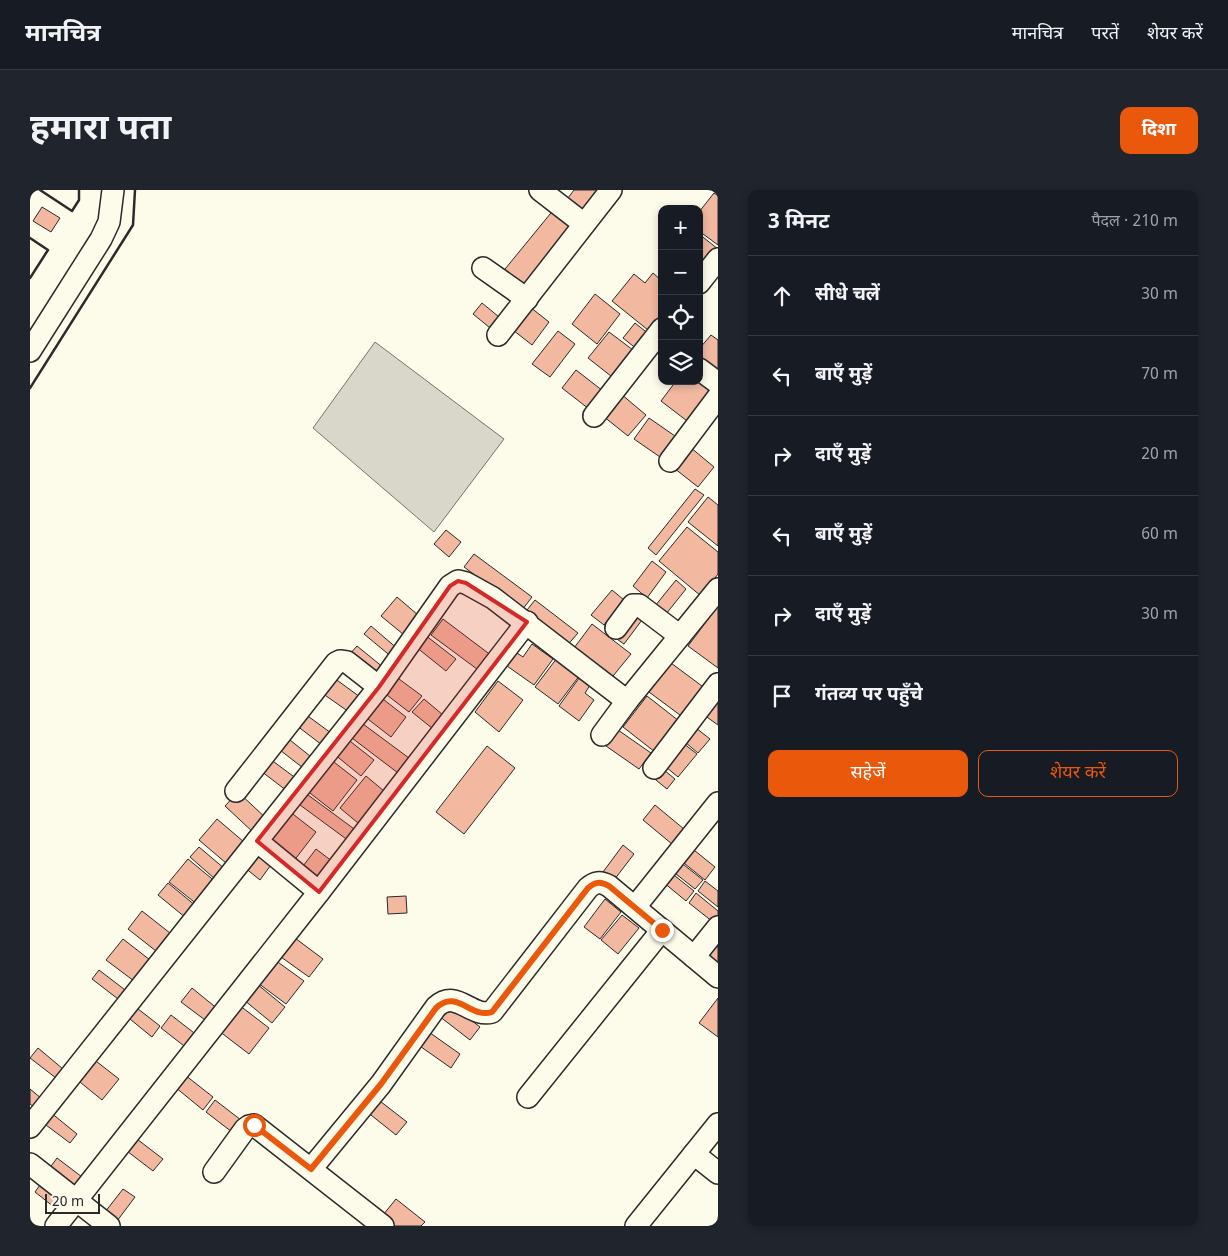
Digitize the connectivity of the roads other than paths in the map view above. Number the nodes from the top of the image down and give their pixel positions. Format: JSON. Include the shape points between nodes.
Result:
{"nodes":[{"id":1,"x":113,"y":190,"type":"edge"},
{"id":2,"x":540,"y":190,"type":"edge"},
{"id":3,"x":611,"y":190,"type":"edge"},
{"id":4,"x":584,"y":224,"type":"junction"},
{"id":5,"x":718,"y":259,"type":"edge"},
{"id":6,"x":483,"y":268,"type":"dead end"},
{"id":7,"x":703,"y":278,"type":"edge"},
{"id":8,"x":527,"y":299,"type":"junction"},
{"id":9,"x":498,"y":335,"type":"dead end"},
{"id":10,"x":658,"y":337,"type":"edge"},
{"id":11,"x":30,"y":351,"type":"edge"},
{"id":12,"x":703,"y":372,"type":"edge"},
{"id":13,"x":718,"y":383,"type":"edge"},
{"id":14,"x":718,"y":397,"type":"edge"},
{"id":15,"x":594,"y":416,"type":"dead end"},
{"id":16,"x":670,"y":462,"type":"dead end"},
{"id":17,"x":718,"y":589,"type":"edge"},
{"id":18,"x":527,"y":622,"type":"junction"},
{"id":19,"x":616,"y":628,"type":"dead end"},
{"id":20,"x":680,"y":636,"type":"junction"},
{"id":21,"x":718,"y":684,"type":"edge"},
{"id":22,"x":379,"y":687,"type":"junction"},
{"id":23,"x":627,"y":701,"type":"junction"},
{"id":24,"x":602,"y":735,"type":"dead end"},
{"id":25,"x":654,"y":768,"type":"dead end"},
{"id":26,"x":236,"y":791,"type":"dead end"},
{"id":27,"x":718,"y":803,"type":"edge"},
{"id":28,"x":257,"y":841,"type":"junction"},
{"id":29,"x":319,"y":892,"type":"junction"},
{"id":30,"x":636,"y":907,"type":"junction"},
{"id":31,"x":718,"y":927,"type":"edge"},
{"id":32,"x":662,"y":930,"type":"junction"},
{"id":33,"x":694,"y":957,"type":"junction"},
{"id":34,"x":718,"y":977,"type":"edge"},
{"id":35,"x":528,"y":1098,"type":"dead end"},
{"id":36,"x":718,"y":1124,"type":"edge"},
{"id":37,"x":30,"y":1127,"type":"edge"},
{"id":38,"x":694,"y":1154,"type":"junction"},
{"id":39,"x":30,"y":1164,"type":"edge"},
{"id":40,"x":311,"y":1169,"type":"junction"},
{"id":41,"x":214,"y":1172,"type":"dead end"},
{"id":42,"x":718,"y":1173,"type":"edge"},
{"id":43,"x":76,"y":1200,"type":"junction"},
{"id":44,"x":56,"y":1226,"type":"edge"},
{"id":45,"x":109,"y":1226,"type":"edge"},
{"id":46,"x":383,"y":1226,"type":"edge"},
{"id":47,"x":636,"y":1226,"type":"edge"}],
"edges":[{"from":1,"to":11,"type":"street","via":[[109,222],[101,239]]},
{"from":2,"to":4,"type":"street"},
{"from":3,"to":4,"type":"street"},
{"from":4,"to":8,"type":"street"},
{"from":5,"to":7,"type":"street"},
{"from":6,"to":8,"type":"street"},
{"from":8,"to":9,"type":"street"},
{"from":10,"to":15,"type":"street"},
{"from":12,"to":13,"type":"street"},
{"from":14,"to":16,"type":"street"},
{"from":17,"to":20,"type":"street"},
{"from":18,"to":22,"type":"street","via":[[493,598],[458,581],[450,586]]},
{"from":18,"to":23,"type":"street"},
{"from":18,"to":29,"type":"street"},
{"from":19,"to":20,"type":"street","via":[[633,605],[639,605]]},
{"from":20,"to":23,"type":"street"},
{"from":21,"to":25,"type":"street"},
{"from":22,"to":26,"type":"street","via":[[347,662],[336,663]]},
{"from":22,"to":28,"type":"street"},
{"from":23,"to":24,"type":"street"},
{"from":27,"to":30,"type":"street"},
{"from":28,"to":29,"type":"street"},
{"from":28,"to":37,"type":"street"},
{"from":29,"to":43,"type":"street"},
{"from":30,"to":32,"type":"street"},
{"from":30,"to":40,"type":"street","via":[[602,882],[593,884],[492,1012],[481,1013],[457,1002],[443,1001],[381,1084]]},
{"from":31,"to":33,"type":"street"},
{"from":32,"to":33,"type":"street"},
{"from":32,"to":35,"type":"street"},
{"from":33,"to":34,"type":"street"},
{"from":36,"to":38,"type":"street"},
{"from":38,"to":42,"type":"street"},
{"from":38,"to":47,"type":"street"},
{"from":39,"to":43,"type":"street"},
{"from":40,"to":41,"type":"street","via":[[254,1125],[245,1129]]},
{"from":40,"to":46,"type":"street"},
{"from":43,"to":44,"type":"street"},
{"from":43,"to":45,"type":"street"}]}
